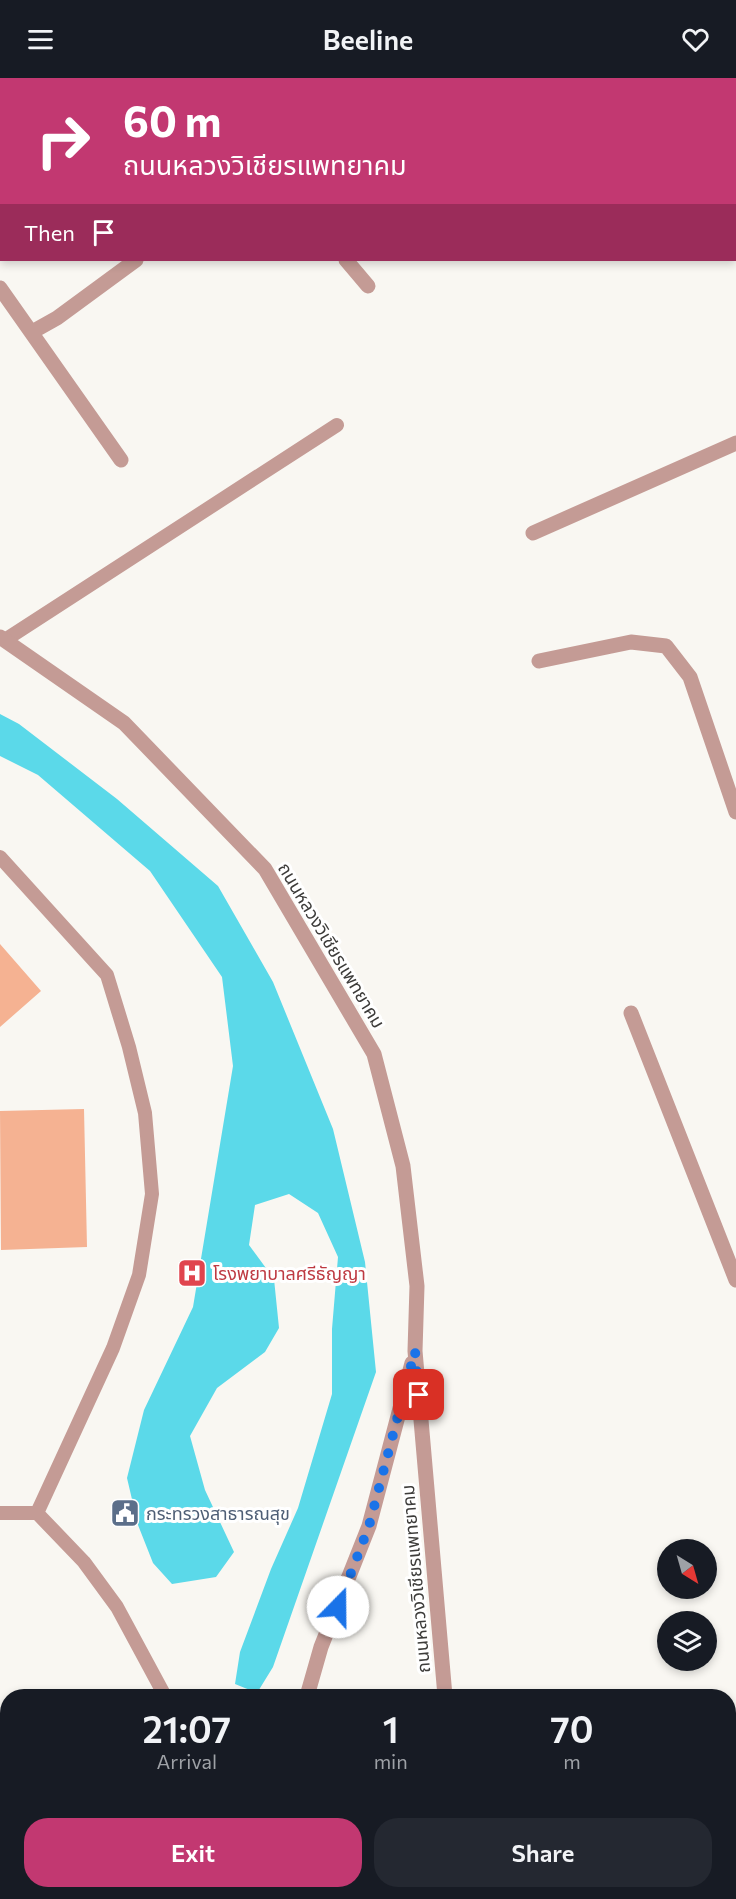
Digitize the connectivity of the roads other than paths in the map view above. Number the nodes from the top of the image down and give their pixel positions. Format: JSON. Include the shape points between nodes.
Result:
{"nodes":[{"id":1,"x":135,"y":261,"type":"edge"},
{"id":2,"x":347,"y":261,"type":"edge"},
{"id":3,"x":368,"y":286,"type":"dead end"},
{"id":4,"x":0,"y":288,"type":"edge"},
{"id":5,"x":32,"y":332,"type":"junction"},
{"id":6,"x":337,"y":425,"type":"dead end"},
{"id":7,"x":736,"y":443,"type":"edge"},
{"id":8,"x":121,"y":460,"type":"dead end"},
{"id":9,"x":533,"y":533,"type":"dead end"},
{"id":10,"x":2,"y":638,"type":"edge"},
{"id":11,"x":539,"y":661,"type":"dead end"},
{"id":12,"x":736,"y":812,"type":"edge"},
{"id":13,"x":0,"y":857,"type":"edge"},
{"id":14,"x":631,"y":1013,"type":"dead end"},
{"id":15,"x":736,"y":1280,"type":"edge"},
{"id":16,"x":415,"y":1351,"type":"junction"},
{"id":17,"x":0,"y":1513,"type":"edge"},
{"id":18,"x":37,"y":1513,"type":"junction"},
{"id":19,"x":161,"y":1689,"type":"edge"},
{"id":20,"x":309,"y":1689,"type":"edge"},
{"id":21,"x":444,"y":1689,"type":"edge"}],
"edges":[{"from":1,"to":5,"type":"street"},
{"from":2,"to":3,"type":"street"},
{"from":4,"to":5,"type":"street"},
{"from":5,"to":8,"type":"street"},
{"from":6,"to":10,"type":"lane"},
{"from":7,"to":9,"type":"street"},
{"from":10,"to":16,"type":"street","name":"ถนนหลวงวิเชียรแพทยาคม","via":[[124,723],[265,870],[374,1054],[403,1166],[417,1286]]},
{"from":11,"to":12,"type":"street","via":[[631,642],[666,646],[690,677]]},
{"from":13,"to":18,"type":"lane","via":[[107,975],[145,1113],[152,1194],[139,1275],[116,1337]]},
{"from":14,"to":15,"type":"street"},
{"from":16,"to":20,"type":"street","name":"ถนนหลวงวิเชียรแพทยาคม","via":[[369,1526],[321,1647]]},
{"from":16,"to":21,"type":"street","name":"ถนนหลวงวิเชียรแพทยาคม"},
{"from":17,"to":18,"type":"lane"},
{"from":18,"to":19,"type":"lane","via":[[84,1562],[117,1607]]}]}
